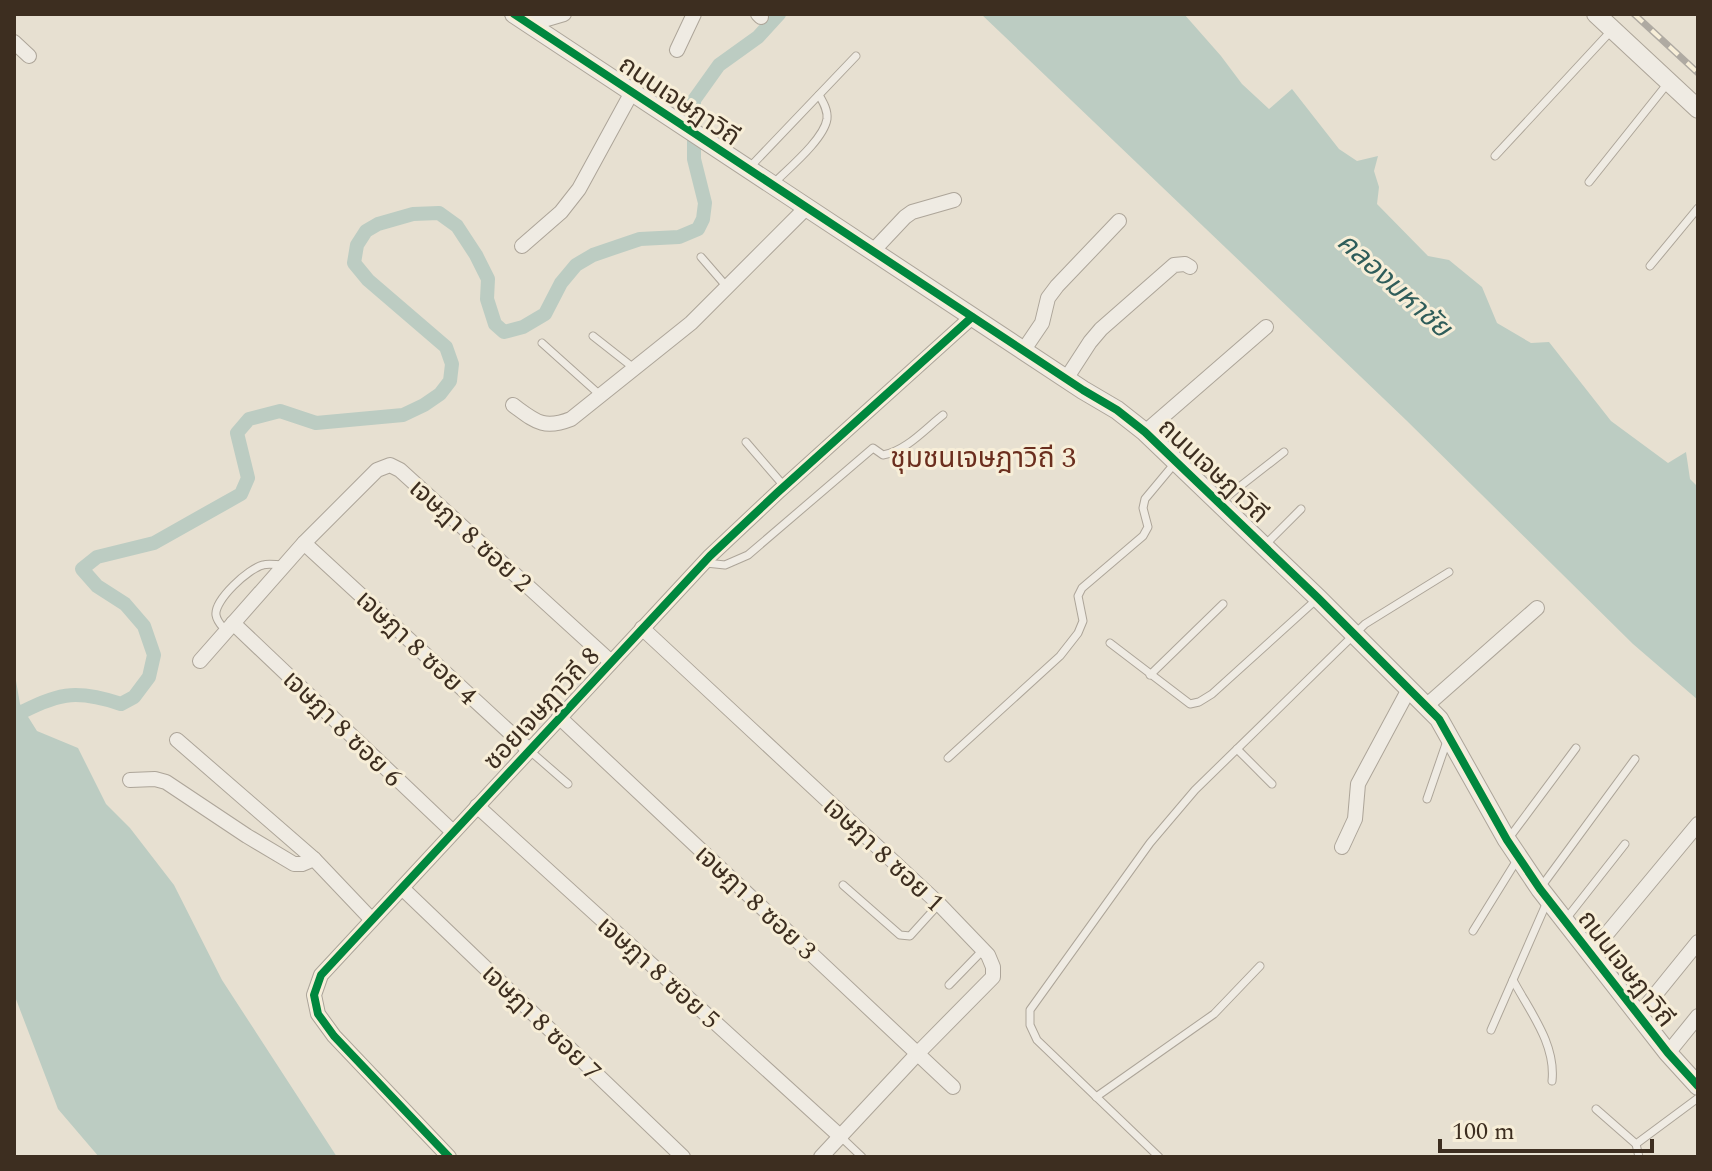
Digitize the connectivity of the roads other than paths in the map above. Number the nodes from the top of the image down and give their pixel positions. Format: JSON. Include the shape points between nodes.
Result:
{"nodes":[{"id":1,"x":564,"y":14,"type":"edge"},
{"id":2,"x":694,"y":14,"type":"edge"},
{"id":3,"x":1596,"y":14,"type":"edge"},
{"id":4,"x":522,"y":19,"type":"edge"},
{"id":5,"x":1613,"y":29,"type":"junction"},
{"id":6,"x":14,"y":42,"type":"edge"},
{"id":7,"x":677,"y":50,"type":"dead end"},
{"id":8,"x":29,"y":56,"type":"dead end"},
{"id":9,"x":856,"y":56,"type":"dead end"},
{"id":10,"x":1670,"y":82,"type":"junction"},
{"id":11,"x":632,"y":92,"type":"junction"},
{"id":12,"x":819,"y":95,"type":"junction"},
{"id":13,"x":1698,"y":109,"type":"edge"},
{"id":14,"x":1495,"y":156,"type":"dead end"},
{"id":15,"x":747,"y":169,"type":"junction"},
{"id":16,"x":1589,"y":182,"type":"dead end"},
{"id":17,"x":771,"y":185,"type":"junction"},
{"id":18,"x":954,"y":200,"type":"dead end"},
{"id":19,"x":806,"y":208,"type":"junction"},
{"id":20,"x":1698,"y":208,"type":"edge"},
{"id":21,"x":1119,"y":221,"type":"dead end"},
{"id":22,"x":522,"y":246,"type":"dead end"},
{"id":23,"x":872,"y":252,"type":"junction"},
{"id":24,"x":701,"y":257,"type":"dead end"},
{"id":25,"x":1650,"y":266,"type":"dead end"},
{"id":26,"x":1190,"y":267,"type":"dead end"},
{"id":27,"x":727,"y":287,"type":"junction"},
{"id":28,"x":972,"y":317,"type":"junction"},
{"id":29,"x":1266,"y":327,"type":"dead end"},
{"id":30,"x":593,"y":336,"type":"dead end"},
{"id":31,"x":542,"y":343,"type":"dead end"},
{"id":32,"x":1023,"y":351,"type":"junction"},
{"id":33,"x":635,"y":369,"type":"junction"},
{"id":34,"x":1066,"y":379,"type":"junction"},
{"id":35,"x":601,"y":396,"type":"junction"},
{"id":36,"x":513,"y":405,"type":"dead end"},
{"id":37,"x":943,"y":415,"type":"dead end"},
{"id":38,"x":1145,"y":432,"type":"junction"},
{"id":39,"x":746,"y":442,"type":"dead end"},
{"id":40,"x":1284,"y":452,"type":"dead end"},
{"id":41,"x":1177,"y":462,"type":"junction"},
{"id":42,"x":785,"y":486,"type":"junction"},
{"id":43,"x":1220,"y":502,"type":"junction"},
{"id":44,"x":1301,"y":509,"type":"dead end"},
{"id":45,"x":304,"y":543,"type":"junction"},
{"id":46,"x":1265,"y":545,"type":"junction"},
{"id":47,"x":704,"y":563,"type":"junction"},
{"id":48,"x":285,"y":565,"type":"junction"},
{"id":49,"x":1449,"y":572,"type":"dead end"},
{"id":50,"x":1318,"y":598,"type":"junction"},
{"id":51,"x":1223,"y":604,"type":"dead end"},
{"id":52,"x":1537,"y":608,"type":"dead end"},
{"id":53,"x":230,"y":627,"type":"junction"},
{"id":54,"x":642,"y":628,"type":"junction"},
{"id":55,"x":1354,"y":635,"type":"junction"},
{"id":56,"x":1110,"y":643,"type":"dead end"},
{"id":57,"x":200,"y":661,"type":"dead end"},
{"id":58,"x":611,"y":662,"type":"junction"},
{"id":59,"x":1150,"y":675,"type":"junction"},
{"id":60,"x":1409,"y":689,"type":"junction"},
{"id":61,"x":1426,"y":706,"type":"junction"},
{"id":62,"x":559,"y":717,"type":"junction"},
{"id":63,"x":1449,"y":735,"type":"junction"},
{"id":64,"x":177,"y":740,"type":"dead end"},
{"id":65,"x":1576,"y":748,"type":"dead end"},
{"id":66,"x":1237,"y":749,"type":"junction"},
{"id":67,"x":529,"y":750,"type":"junction"},
{"id":68,"x":948,"y":758,"type":"dead end"},
{"id":69,"x":1635,"y":759,"type":"dead end"},
{"id":70,"x":130,"y":780,"type":"dead end"},
{"id":71,"x":568,"y":784,"type":"dead end"},
{"id":72,"x":1272,"y":784,"type":"dead end"},
{"id":73,"x":1427,"y":799,"type":"dead end"},
{"id":74,"x":477,"y":806,"type":"junction"},
{"id":75,"x":263,"y":814,"type":"junction"},
{"id":76,"x":1698,"y":824,"type":"edge"},
{"id":77,"x":453,"y":832,"type":"junction"},
{"id":78,"x":247,"y":836,"type":"junction"},
{"id":79,"x":1507,"y":840,"type":"junction"},
{"id":80,"x":1625,"y":844,"type":"dead end"},
{"id":81,"x":1342,"y":847,"type":"dead end"},
{"id":82,"x":1518,"y":858,"type":"junction"},
{"id":83,"x":314,"y":859,"type":"junction"},
{"id":84,"x":843,"y":885,"type":"dead end"},
{"id":85,"x":402,"y":888,"type":"junction"},
{"id":86,"x":1544,"y":894,"type":"junction"},
{"id":87,"x":939,"y":904,"type":"junction"},
{"id":88,"x":372,"y":920,"type":"junction"},
{"id":89,"x":1564,"y":921,"type":"junction"},
{"id":90,"x":1473,"y":931,"type":"dead end"},
{"id":91,"x":1698,"y":942,"type":"edge"},
{"id":92,"x":983,"y":950,"type":"junction"},
{"id":93,"x":1590,"y":954,"type":"junction"},
{"id":94,"x":1260,"y":966,"type":"dead end"},
{"id":95,"x":1513,"y":980,"type":"junction"},
{"id":96,"x":949,"y":985,"type":"dead end"},
{"id":97,"x":1638,"y":1016,"type":"junction"},
{"id":98,"x":1698,"y":1016,"type":"edge"},
{"id":99,"x":1491,"y":1030,"type":"dead end"},
{"id":100,"x":918,"y":1053,"type":"junction"},
{"id":101,"x":1668,"y":1053,"type":"junction"},
{"id":102,"x":1552,"y":1081,"type":"dead end"},
{"id":103,"x":1698,"y":1086,"type":"edge"},
{"id":104,"x":953,"y":1087,"type":"dead end"},
{"id":105,"x":1096,"y":1097,"type":"junction"},
{"id":106,"x":1698,"y":1098,"type":"edge"},
{"id":107,"x":1596,"y":1109,"type":"dead end"},
{"id":108,"x":841,"y":1137,"type":"junction"},
{"id":109,"x":1636,"y":1144,"type":"junction"},
{"id":110,"x":449,"y":1157,"type":"edge"},
{"id":111,"x":683,"y":1157,"type":"edge"},
{"id":112,"x":821,"y":1157,"type":"edge"},
{"id":113,"x":862,"y":1157,"type":"edge"},
{"id":114,"x":1159,"y":1157,"type":"edge"},
{"id":115,"x":1639,"y":1157,"type":"edge"}],
"edges":[{"from":1,"to":4,"type":"street"},
{"from":2,"to":7,"type":"street"},
{"from":3,"to":5,"type":"street"},
{"from":4,"to":11,"type":"street","name":"ถนนเจษฎาวิถี"},
{"from":5,"to":10,"type":"street"},
{"from":5,"to":14,"type":"lane"},
{"from":6,"to":8,"type":"street"},
{"from":9,"to":12,"type":"lane"},
{"from":10,"to":13,"type":"street"},
{"from":10,"to":16,"type":"lane"},
{"from":11,"to":15,"type":"street","name":"ถนนเจษฎาวิถี"},
{"from":11,"to":22,"type":"street","via":[[579,189]]},
{"from":12,"to":15,"type":"lane"},
{"from":12,"to":17,"type":"lane","via":[[827,119],[822,134]]},
{"from":15,"to":17,"type":"street","name":"ถนนเจษฎาวิถี"},
{"from":17,"to":19,"type":"street","name":"ถนนเจษฎาวิถี"},
{"from":18,"to":23,"type":"street","via":[[912,212]]},
{"from":19,"to":23,"type":"street","name":"ถนนเจษฎาวิถี"},
{"from":19,"to":27,"type":"street"},
{"from":20,"to":25,"type":"lane"},
{"from":21,"to":32,"type":"street","via":[[1048,298],[1042,323]]},
{"from":23,"to":28,"type":"street","name":"ถนนเจษฎาวิถี"},
{"from":24,"to":27,"type":"lane"},
{"from":26,"to":34,"type":"street","via":[[1174,265],[1101,329]]},
{"from":27,"to":33,"type":"street"},
{"from":28,"to":32,"type":"street","name":"ถนนเจษฎาวิถี"},
{"from":28,"to":42,"type":"street","name":"ซอยเจษฎาวิถี 8"},
{"from":29,"to":38,"type":"street"},
{"from":30,"to":33,"type":"lane"},
{"from":31,"to":35,"type":"lane"},
{"from":32,"to":34,"type":"street","name":"ถนนเจษฎาวิถี"},
{"from":33,"to":35,"type":"street"},
{"from":34,"to":38,"type":"street","name":"ถนนเจษฎาวิถี"},
{"from":35,"to":36,"type":"street","via":[[560,424],[535,421]]},
{"from":37,"to":47,"type":"lane","via":[[892,453],[883,455],[873,448],[748,555],[725,565]]},
{"from":38,"to":41,"type":"street","name":"ถนนเจษฎาวิถี"},
{"from":39,"to":42,"type":"lane"},
{"from":40,"to":43,"type":"lane"},
{"from":41,"to":43,"type":"street","name":"ถนนเจษฎาวิถี"},
{"from":41,"to":68,"type":"lane","via":[[1145,499],[1148,527],[1143,536],[1082,588],[1078,633],[1060,656]]},
{"from":42,"to":47,"type":"street","name":"ซอยเจษฎาวิถี 8"},
{"from":43,"to":46,"type":"street","name":"ถนนเจษฎาวิถี"},
{"from":44,"to":46,"type":"lane"},
{"from":45,"to":48,"type":"street","name":"เจษฎา 8 ซอย 2"},
{"from":45,"to":58,"type":"street","name":"เจษฎา 8 ซอย 2","via":[[377,470],[390,465]]},
{"from":45,"to":67,"type":"street","name":"เจษฎา 8 ซอย 4"},
{"from":46,"to":50,"type":"street","name":"ถนนเจษฎาวิถี"},
{"from":47,"to":54,"type":"street","name":"ซอยเจษฎาวิถี 8"},
{"from":48,"to":53,"type":"street","name":"เจษฎา 8 ซอย 2"},
{"from":48,"to":53,"type":"lane","via":[[264,564],[239,580],[216,606],[219,623]]},
{"from":49,"to":55,"type":"lane"},
{"from":50,"to":55,"type":"street","name":"ถนนเจษฎาวิถี"},
{"from":50,"to":59,"type":"lane","via":[[1199,702],[1190,704]]},
{"from":51,"to":59,"type":"lane"},
{"from":52,"to":61,"type":"street"},
{"from":53,"to":57,"type":"street","name":"เจษฎา 8 ซอย 2"},
{"from":53,"to":77,"type":"street","name":"เจษฎา 8 ซอย 6"},
{"from":54,"to":58,"type":"street","name":"ซอยเจษฎาวิถี 8"},
{"from":54,"to":87,"type":"street","name":"เจษฎา 8 ซอย 1"},
{"from":55,"to":60,"type":"street","name":"ถนนเจษฎาวิถี"},
{"from":55,"to":66,"type":"lane"},
{"from":56,"to":59,"type":"lane"},
{"from":58,"to":62,"type":"street","name":"ซอยเจษฎาวิถี 8"},
{"from":60,"to":61,"type":"street","name":"ถนนเจษฎาวิถี"},
{"from":60,"to":81,"type":"street","via":[[1358,784],[1355,819]]},
{"from":61,"to":63,"type":"street","name":"ถนนเจษฎาวิถี"},
{"from":62,"to":67,"type":"street","name":"ซอยเจษฎาวิถี 8"},
{"from":62,"to":100,"type":"street","name":"เจษฎา 8 ซอย 3"},
{"from":63,"to":73,"type":"lane"},
{"from":63,"to":79,"type":"street","name":"ถนนเจษฎาวิถี"},
{"from":64,"to":75,"type":"street"},
{"from":65,"to":79,"type":"lane"},
{"from":66,"to":72,"type":"lane"},
{"from":66,"to":105,"type":"lane","via":[[1150,843],[1030,1010],[1037,1040]]},
{"from":67,"to":71,"type":"lane"},
{"from":67,"to":74,"type":"street","name":"ซอยเจษฎาวิถี 8"},
{"from":69,"to":86,"type":"lane"},
{"from":70,"to":78,"type":"street","via":[[166,782]]},
{"from":74,"to":77,"type":"street","name":"ซอยเจษฎาวิถี 8"},
{"from":74,"to":108,"type":"street","name":"เจษฎา 8 ซอย 5"},
{"from":75,"to":78,"type":"street"},
{"from":75,"to":83,"type":"street"},
{"from":76,"to":93,"type":"street"},
{"from":77,"to":85,"type":"street","name":"ซอยเจษฎาวิถี 8"},
{"from":78,"to":83,"type":"street","via":[[294,864]]},
{"from":79,"to":82,"type":"street","name":"ถนนเจษฎาวิถี"},
{"from":80,"to":89,"type":"lane"},
{"from":82,"to":86,"type":"street","name":"ถนนเจษฎาวิถี"},
{"from":82,"to":90,"type":"lane"},
{"from":83,"to":88,"type":"street"},
{"from":84,"to":87,"type":"lane","via":[[900,935],[910,936]]},
{"from":85,"to":88,"type":"street","name":"ซอยเจษฎาวิถี 8"},
{"from":85,"to":111,"type":"street","name":"เจษฎา 8 ซอย 7"},
{"from":86,"to":89,"type":"street","name":"ถนนเจษฎาวิถี"},
{"from":86,"to":95,"type":"lane"},
{"from":87,"to":92,"type":"street","name":"เจษฎา 8 ซอย 1"},
{"from":88,"to":110,"type":"street","name":"ซอยเจษฎาวิถี 8","via":[[321,975],[314,995],[318,1014]]},
{"from":89,"to":93,"type":"street","name":"ถนนเจษฎาวิถี"},
{"from":91,"to":97,"type":"street"},
{"from":92,"to":96,"type":"lane"},
{"from":92,"to":100,"type":"street","via":[[993,977]]},
{"from":93,"to":97,"type":"street","name":"ถนนเจษฎาวิถี"},
{"from":94,"to":105,"type":"lane","via":[[1214,1014]]},
{"from":95,"to":99,"type":"lane"},
{"from":95,"to":102,"type":"lane","via":[[1546,1040]]},
{"from":97,"to":101,"type":"street","name":"ถนนเจษฎาวิถี"},
{"from":98,"to":101,"type":"street"},
{"from":100,"to":104,"type":"street","name":"เจษฎา 8 ซอย 3"},
{"from":100,"to":108,"type":"street"},
{"from":101,"to":103,"type":"street","name":"ถนนเจษฎาวิถี"},
{"from":105,"to":114,"type":"lane"},
{"from":106,"to":109,"type":"lane"},
{"from":107,"to":109,"type":"lane"},
{"from":108,"to":112,"type":"street"},
{"from":108,"to":113,"type":"lane"},
{"from":109,"to":115,"type":"lane"}]}
